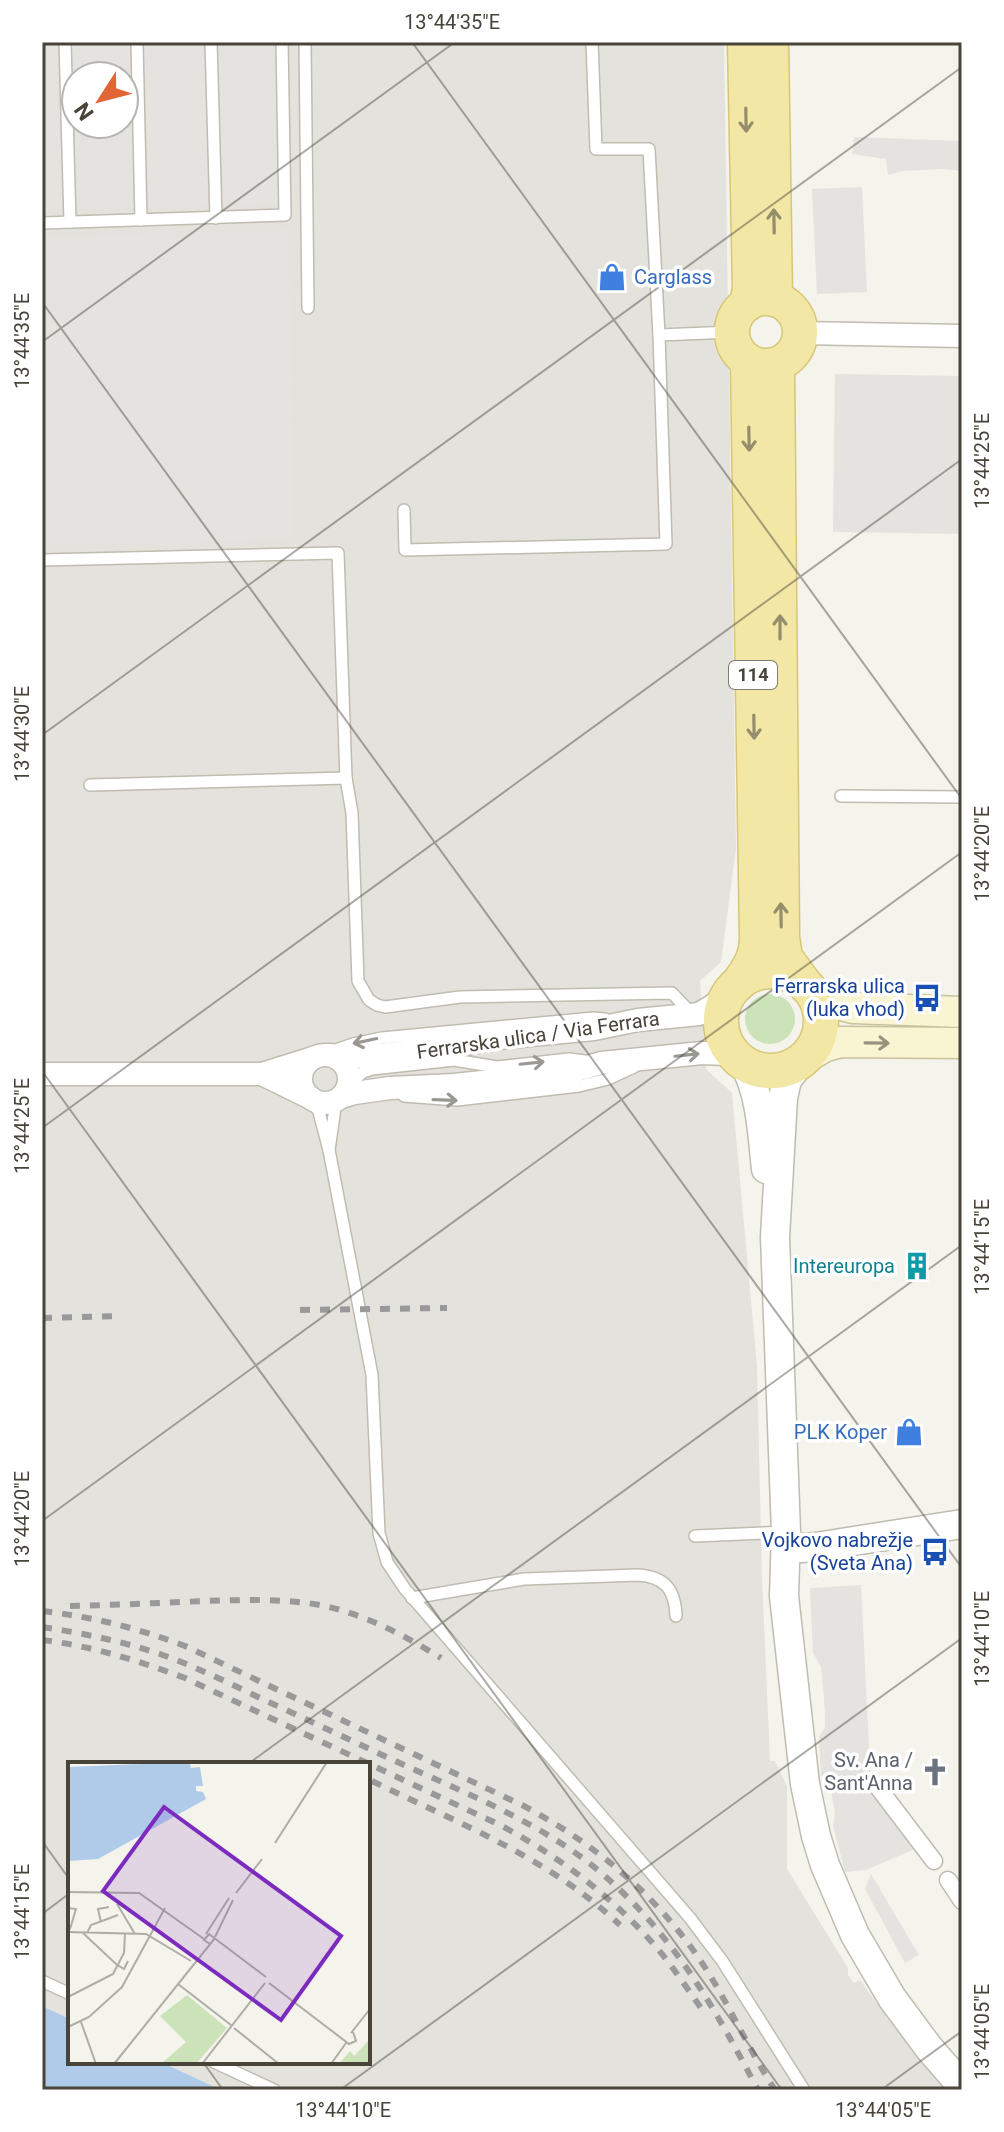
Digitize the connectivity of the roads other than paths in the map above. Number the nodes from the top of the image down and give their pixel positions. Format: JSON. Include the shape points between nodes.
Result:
{"nodes":[{"id":1,"x":65,"y":42,"type":"edge"},
{"id":2,"x":137,"y":42,"type":"edge"},
{"id":3,"x":211,"y":42,"type":"edge"},
{"id":4,"x":282,"y":42,"type":"edge"},
{"id":5,"x":305,"y":42,"type":"edge"},
{"id":6,"x":592,"y":42,"type":"edge"},
{"id":7,"x":745,"y":42,"type":"edge"},
{"id":8,"x":771,"y":42,"type":"edge"},
{"id":9,"x":216,"y":218,"type":"junction"},
{"id":10,"x":141,"y":220,"type":"junction"},
{"id":11,"x":70,"y":222,"type":"junction"},
{"id":12,"x":42,"y":223,"type":"edge"},
{"id":13,"x":308,"y":308,"type":"dead end"},
{"id":14,"x":756,"y":332,"type":"junction"},
{"id":15,"x":959,"y":332,"type":"edge"},
{"id":16,"x":800,"y":333,"type":"joint"},
{"id":17,"x":659,"y":335,"type":"junction"},
{"id":18,"x":404,"y":510,"type":"dead end"},
{"id":19,"x":42,"y":560,"type":"edge"},
{"id":20,"x":346,"y":778,"type":"junction"},
{"id":21,"x":90,"y":785,"type":"dead end"},
{"id":22,"x":841,"y":796,"type":"dead end"},
{"id":23,"x":962,"y":797,"type":"edge"},
{"id":24,"x":738,"y":984,"type":"junction"},
{"id":25,"x":806,"y":986,"type":"junction"},
{"id":26,"x":962,"y":1012,"type":"edge"},
{"id":27,"x":692,"y":1015,"type":"junction"},
{"id":28,"x":962,"y":1043,"type":"edge"},
{"id":29,"x":321,"y":1056,"type":"junction"},
{"id":30,"x":654,"y":1058,"type":"junction"},
{"id":31,"x":803,"y":1059,"type":"junction"},
{"id":32,"x":743,"y":1062,"type":"junction"},
{"id":33,"x":42,"y":1074,"type":"edge"},
{"id":34,"x":262,"y":1074,"type":"junction"},
{"id":35,"x":353,"y":1091,"type":"junction"},
{"id":36,"x":311,"y":1098,"type":"junction"},
{"id":37,"x":329,"y":1150,"type":"junction"},
{"id":38,"x":775,"y":1237,"type":"junction"},
{"id":39,"x":962,"y":1524,"type":"edge"},
{"id":40,"x":695,"y":1536,"type":"dead end"},
{"id":41,"x":962,"y":1536,"type":"edge"},
{"id":42,"x":792,"y":1550,"type":"junction"},
{"id":43,"x":830,"y":1557,"type":"dead end"},
{"id":44,"x":412,"y":1598,"type":"junction"},
{"id":45,"x":676,"y":1616,"type":"dead end"},
{"id":46,"x":877,"y":1786,"type":"dead end"},
{"id":47,"x":934,"y":1861,"type":"dead end"},
{"id":48,"x":948,"y":1880,"type":"dead end"},
{"id":49,"x":962,"y":1901,"type":"edge"},
{"id":50,"x":42,"y":1981,"type":"edge"},
{"id":51,"x":68,"y":1993,"type":"edge"},
{"id":52,"x":218,"y":2064,"type":"edge"},
{"id":53,"x":962,"y":2086,"type":"edge"},
{"id":54,"x":274,"y":2090,"type":"edge"},
{"id":55,"x":804,"y":2090,"type":"edge"}],
"edges":[{"from":1,"to":11,"type":"lane"},
{"from":2,"to":10,"type":"lane"},
{"from":3,"to":9,"type":"lane"},
{"from":4,"to":9,"type":"lane","via":[[285,215]]},
{"from":5,"to":13,"type":"lane"},
{"from":6,"to":17,"type":"lane","via":[[596,149],[649,149]]},
{"from":7,"to":14,"type":"main road","number":"114","one_way":true,"via":[[750,289]]},
{"from":14,"to":8,"type":"main road","number":"114","one_way":true},
{"from":9,"to":10,"type":"lane"},
{"from":10,"to":11,"type":"lane"},
{"from":11,"to":12,"type":"lane"},
{"from":14,"to":16,"type":"main road","via":[[784,303],[796,315]]},
{"from":14,"to":17,"type":"lane"},
{"from":14,"to":24,"type":"main road","number":"114","one_way":true,"via":[[757,951]]},
{"from":25,"to":14,"type":"main road","number":"114","one_way":true,"via":[[785,957],[782,938]]},
{"from":15,"to":16,"type":"street"},
{"from":17,"to":18,"type":"lane","via":[[666,544],[405,550]]},
{"from":19,"to":20,"type":"lane","via":[[338,553]]},
{"from":20,"to":21,"type":"lane"},
{"from":20,"to":27,"type":"lane","via":[[358,981],[369,1000],[385,1007],[460,997],[672,993]]},
{"from":22,"to":23,"type":"lane"},
{"from":24,"to":25,"type":"main road","via":[[769,971],[786,973]]},
{"from":24,"to":27,"type":"street","name":"Ferrarska ulica / Via Ferrara","via":[[720,1001]]},
{"from":24,"to":32,"type":"main road","number":"114","via":[[722,1010],[721,1027],[726,1043]]},
{"from":25,"to":26,"type":"main road","via":[[827,1001],[853,1008]]},
{"from":25,"to":31,"type":"main road","number":"114","via":[[822,1023]]},
{"from":27,"to":29,"type":"street","name":"Ferrarska ulica / Via Ferrara","one_way":true,"via":[[438,1049]]},
{"from":31,"to":28,"type":"main road","one_way":true,"via":[[841,1042]]},
{"from":29,"to":34,"type":"street","name":"Ferrarska ulica / Via Ferrara"},
{"from":29,"to":35,"type":"street","via":[[336,1058],[347,1069]]},
{"from":29,"to":36,"type":"street","via":[[307,1063],[301,1077]]},
{"from":30,"to":32,"type":"street","name":"Ferrarska ulica / Via Ferrara","one_way":true,"via":[[727,1054]]},
{"from":35,"to":30,"type":"street","name":"Ferrarska ulica / Via Ferrara","one_way":true,"via":[[566,1073]]},
{"from":35,"to":30,"type":"lane","one_way":true,"via":[[457,1100],[579,1086]]},
{"from":31,"to":32,"type":"main road","via":[[782,1070],[765,1071]]},
{"from":31,"to":38,"type":"street","via":[[787,1080],[783,1098]]},
{"from":32,"to":38,"type":"street","via":[[757,1097]]},
{"from":33,"to":34,"type":"street"},
{"from":34,"to":36,"type":"street"},
{"from":35,"to":36,"type":"street","via":[[326,1103]]},
{"from":35,"to":37,"type":"lane","via":[[335,1108]]},
{"from":36,"to":37,"type":"lane"},
{"from":37,"to":44,"type":"lane","via":[[372,1375],[379,1533],[387,1562]]},
{"from":38,"to":42,"type":"street"},
{"from":39,"to":42,"type":"street"},
{"from":40,"to":42,"type":"lane"},
{"from":41,"to":43,"type":"lane"},
{"from":42,"to":53,"type":"street","via":[[784,1596],[805,1784],[825,1865],[878,1975]]},
{"from":44,"to":45,"type":"lane","via":[[524,1579],[638,1575],[652,1576],[668,1587]]},
{"from":44,"to":55,"type":"lane","via":[[690,1918]]},
{"from":46,"to":47,"type":"street"},
{"from":48,"to":49,"type":"street"},
{"from":50,"to":51,"type":"lane"},
{"from":52,"to":54,"type":"lane"}]}
